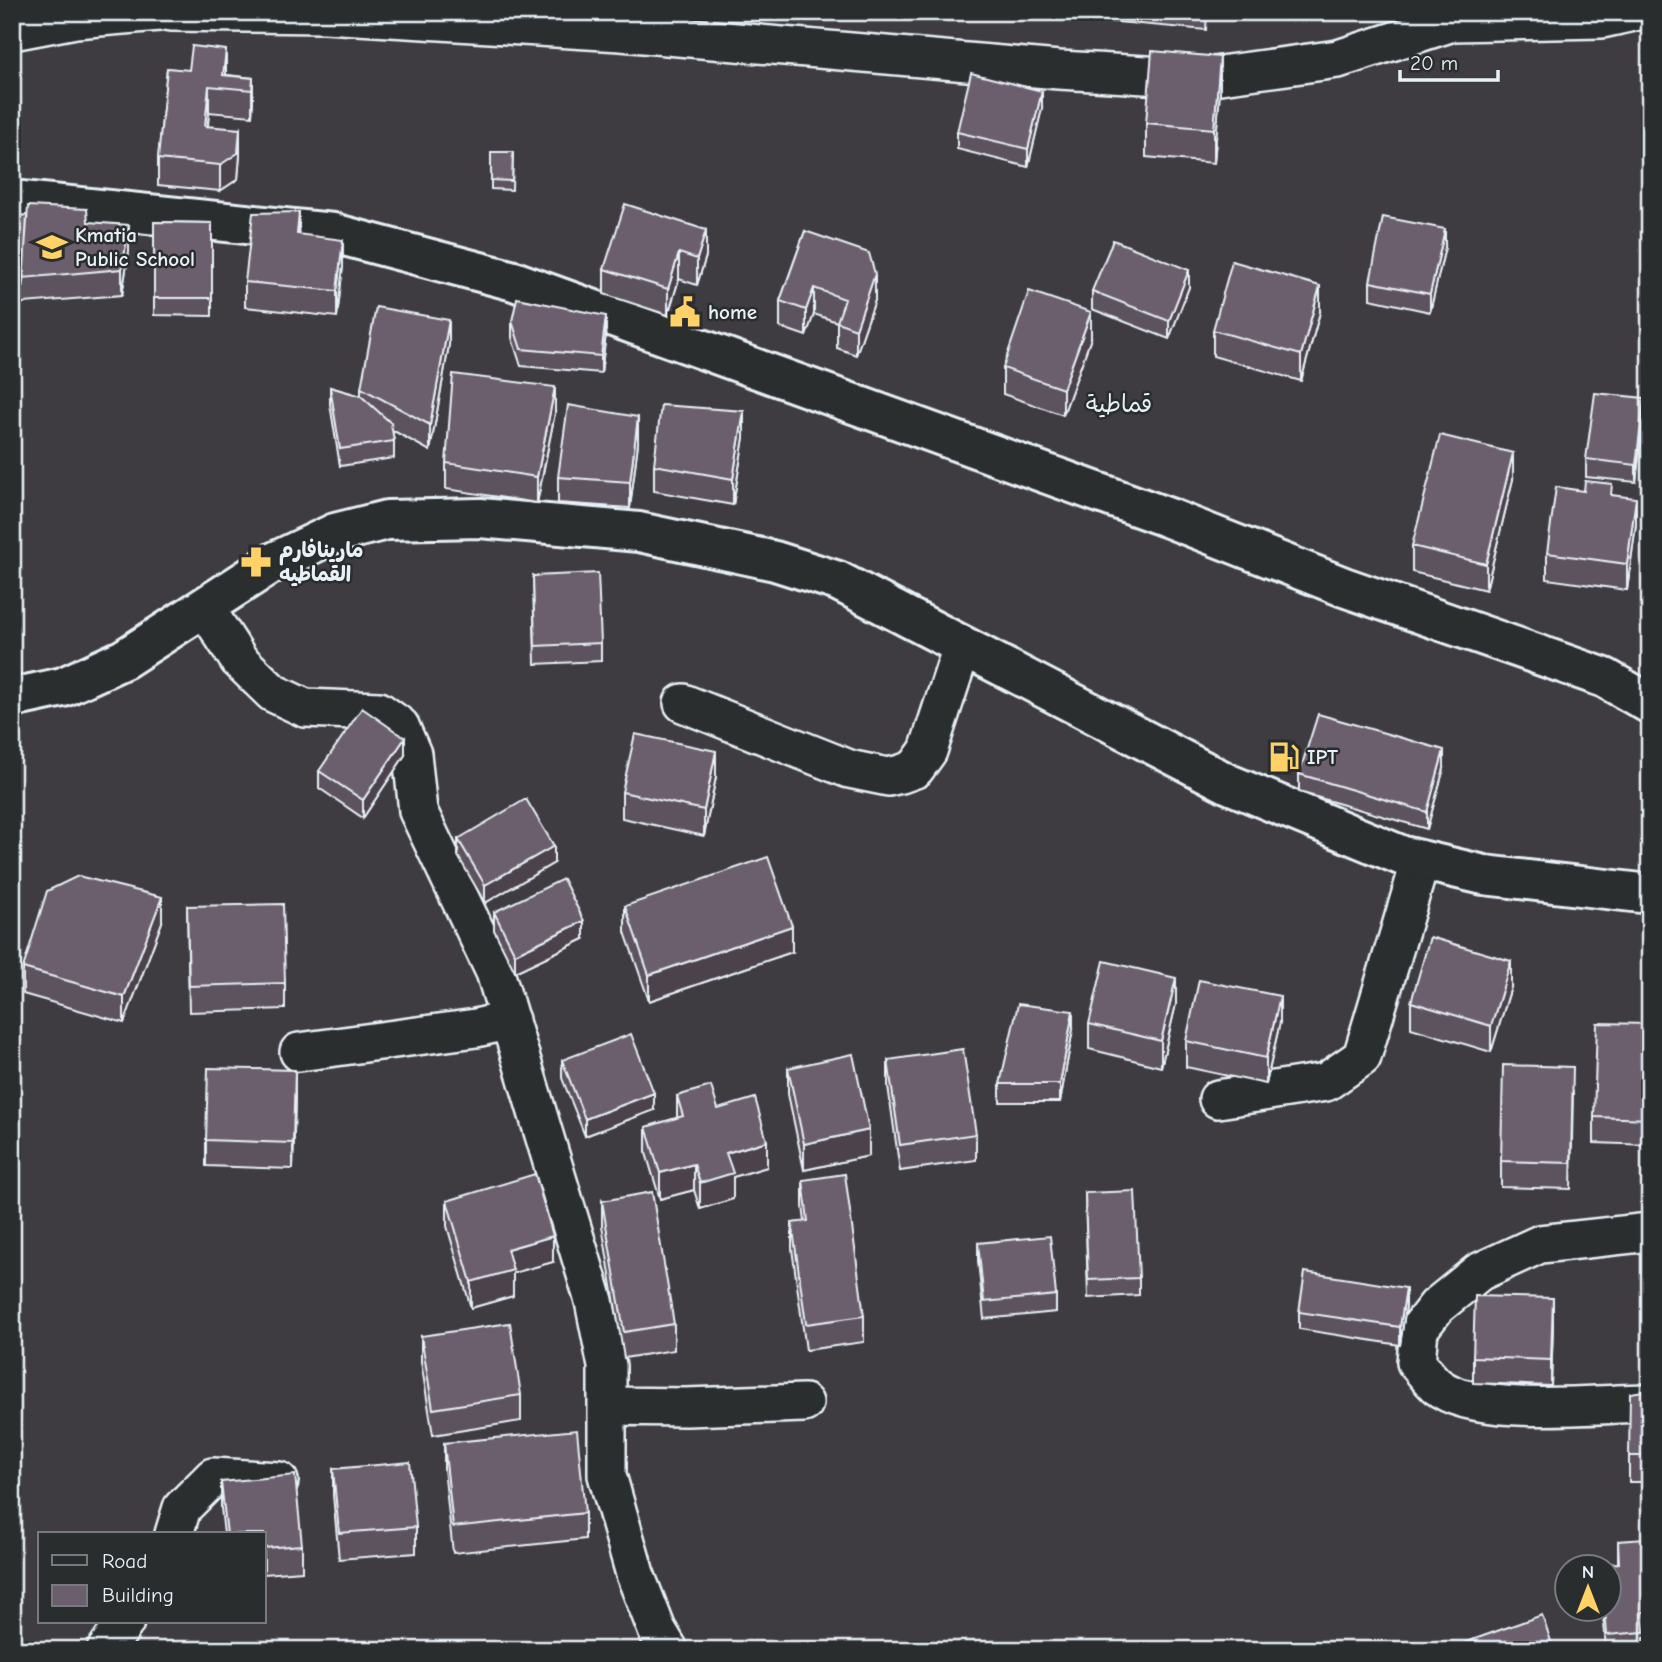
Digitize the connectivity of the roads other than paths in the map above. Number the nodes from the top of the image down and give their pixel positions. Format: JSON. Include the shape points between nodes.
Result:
{"nodes":[{"id":1,"x":159,"y":12,"type":"edge"},
{"id":2,"x":171,"y":12,"type":"edge"},
{"id":3,"x":1634,"y":12,"type":"edge"},
{"id":4,"x":75,"y":16,"type":"edge"},
{"id":5,"x":1458,"y":17,"type":"edge"},
{"id":6,"x":12,"y":32,"type":"edge"},
{"id":7,"x":12,"y":200,"type":"edge"},
{"id":8,"x":206,"y":609,"type":"junction"},
{"id":9,"x":962,"y":647,"type":"junction"},
{"id":10,"x":12,"y":698,"type":"edge"},
{"id":11,"x":683,"y":703,"type":"dead end"},
{"id":12,"x":1650,"y":704,"type":"edge"},
{"id":13,"x":1421,"y":860,"type":"junction"},
{"id":14,"x":1650,"y":894,"type":"edge"},
{"id":15,"x":510,"y":1020,"type":"junction"},
{"id":16,"x":299,"y":1052,"type":"dead end"},
{"id":17,"x":1218,"y":1100,"type":"dead end"},
{"id":18,"x":1650,"y":1231,"type":"edge"},
{"id":19,"x":804,"y":1404,"type":"dead end"},
{"id":20,"x":1650,"y":1404,"type":"edge"},
{"id":21,"x":607,"y":1406,"type":"junction"},
{"id":22,"x":278,"y":1480,"type":"edge"},
{"id":23,"x":175,"y":1532,"type":"edge"},
{"id":24,"x":124,"y":1624,"type":"edge"},
{"id":25,"x":106,"y":1650,"type":"edge"},
{"id":26,"x":669,"y":1650,"type":"edge"}],
"edges":[{"from":1,"to":4,"type":"street"},
{"from":2,"to":5,"type":"street","via":[[325,14],[607,31],[1198,78],[1338,59]]},
{"from":3,"to":5,"type":"street","via":[[1602,19]]},
{"from":4,"to":6,"type":"street"},
{"from":7,"to":12,"type":"main road","via":[[333,233],[514,281],[1168,518],[1344,587],[1605,678]]},
{"from":8,"to":9,"type":"main road","via":[[274,562],[335,533],[387,520],[480,518],[639,532],[775,562],[838,581]]},
{"from":8,"to":10,"type":"main road","via":[[88,676],[63,687]]},
{"from":8,"to":15,"type":"street","via":[[239,660],[273,693],[305,708],[379,711],[400,726],[412,754],[418,811],[495,972]]},
{"from":9,"to":11,"type":"street","via":[[928,751],[915,769],[888,777],[849,769]]},
{"from":9,"to":13,"type":"main road","via":[[1229,783]]},
{"from":13,"to":14,"type":"main road","via":[[1484,875]]},
{"from":13,"to":17,"type":"street","via":[[1362,1057],[1326,1082]]},
{"from":15,"to":16,"type":"street"},
{"from":15,"to":21,"type":"street","via":[[594,1301],[607,1366]]},
{"from":18,"to":20,"type":"street","via":[[1540,1244],[1479,1272],[1437,1306],[1419,1329],[1416,1362],[1438,1387],[1489,1402],[1574,1408]]},
{"from":19,"to":21,"type":"street"},
{"from":21,"to":26,"type":"street","via":[[607,1475],[635,1574]]},
{"from":22,"to":23,"type":"street","via":[[213,1477],[182,1508]]},
{"from":24,"to":25,"type":"street"}]}
